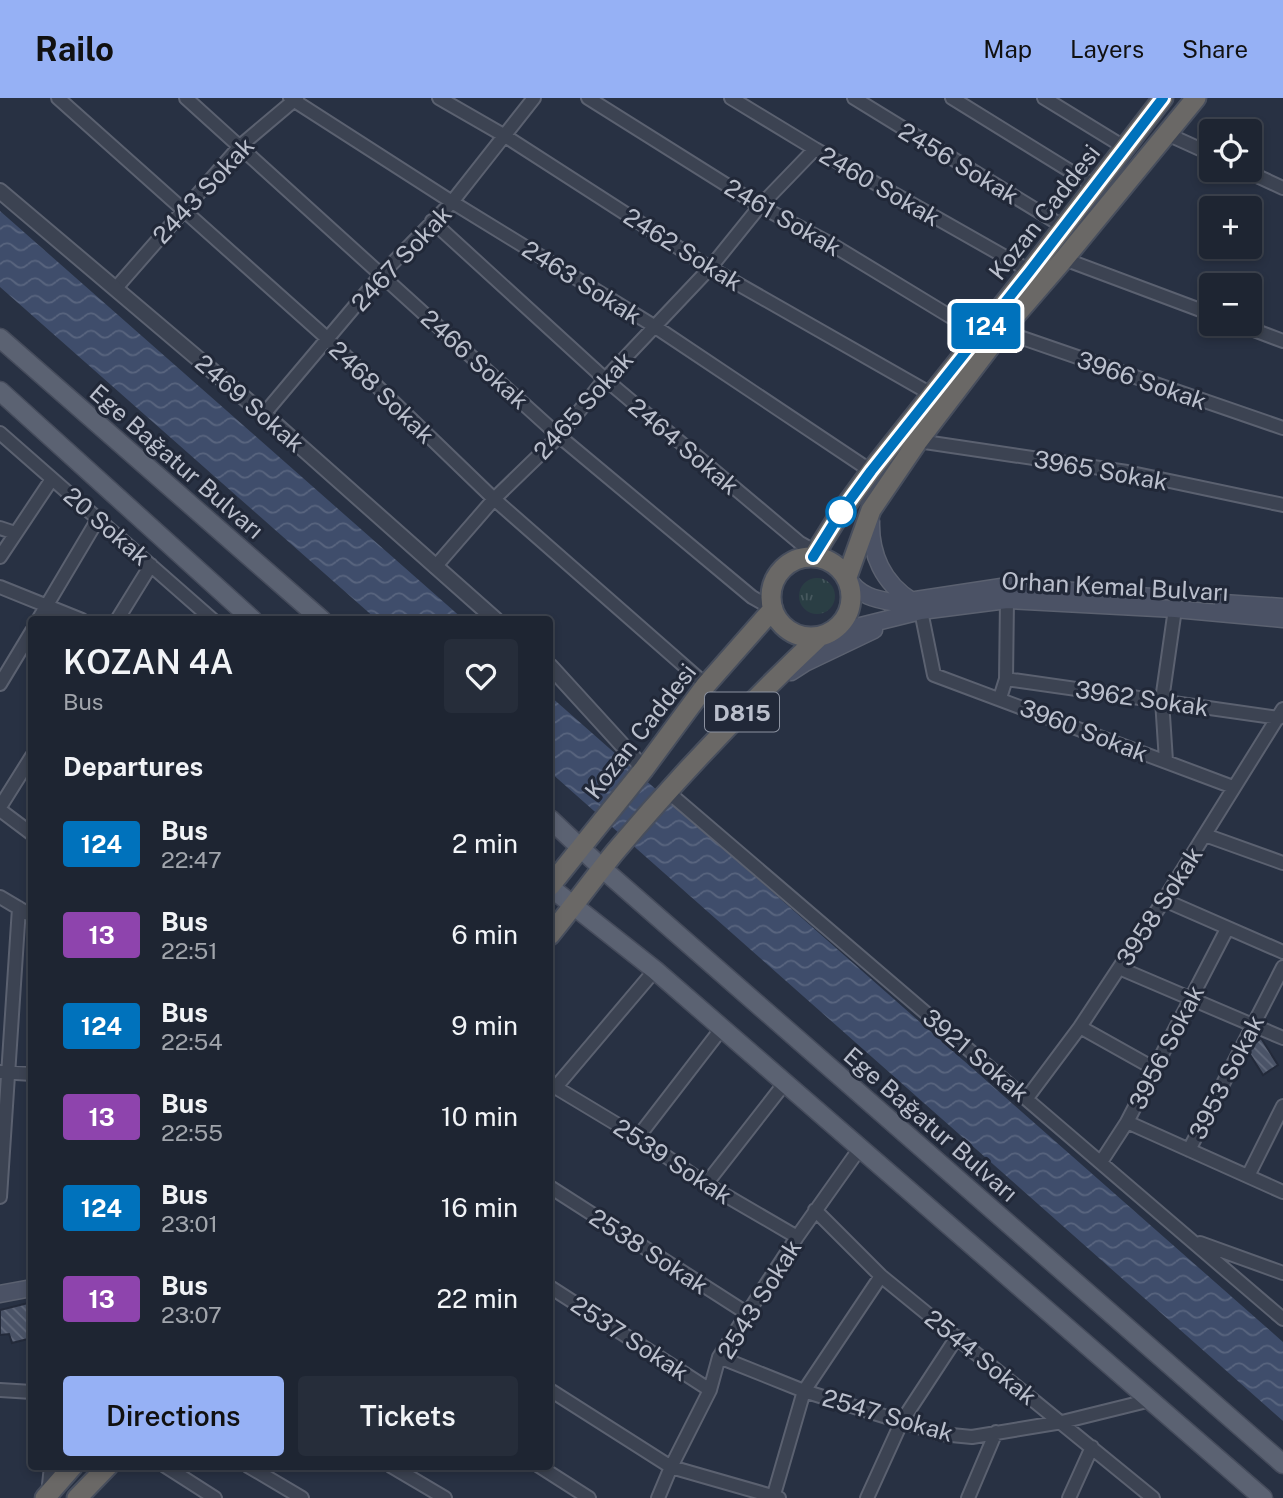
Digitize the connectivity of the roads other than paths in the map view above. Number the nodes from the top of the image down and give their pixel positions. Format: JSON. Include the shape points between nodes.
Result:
{"nodes":[{"id":1,"x":58,"y":98,"type":"edge"},
{"id":2,"x":186,"y":98,"type":"edge"},
{"id":3,"x":439,"y":98,"type":"edge"},
{"id":4,"x":534,"y":98,"type":"edge"},
{"id":5,"x":588,"y":98,"type":"edge"},
{"id":6,"x":731,"y":98,"type":"edge"},
{"id":7,"x":854,"y":98,"type":"edge"},
{"id":8,"x":952,"y":98,"type":"edge"},
{"id":9,"x":1163,"y":98,"type":"edge"},
{"id":10,"x":1196,"y":98,"type":"edge"},
{"id":11,"x":294,"y":99,"type":"edge"},
{"id":12,"x":1053,"y":100,"type":"edge"},
{"id":13,"x":1167,"y":134,"type":"junction"},
{"id":14,"x":505,"y":136,"type":"junction"},
{"id":15,"x":240,"y":146,"type":"junction"},
{"id":16,"x":1125,"y":147,"type":"junction"},
{"id":17,"x":815,"y":149,"type":"junction"},
{"id":18,"x":1199,"y":149,"type":"edge"},
{"id":19,"x":1262,"y":178,"type":"edge"},
{"id":20,"x":1096,"y":187,"type":"junction"},
{"id":21,"x":1283,"y":188,"type":"edge"},
{"id":22,"x":0,"y":191,"type":"edge"},
{"id":23,"x":453,"y":202,"type":"junction"},
{"id":24,"x":760,"y":206,"type":"junction"},
{"id":25,"x":183,"y":209,"type":"junction"},
{"id":26,"x":432,"y":221,"type":"junction"},
{"id":27,"x":1064,"y":227,"type":"junction"},
{"id":28,"x":1064,"y":259,"type":"junction"},
{"id":29,"x":710,"y":268,"type":"junction"},
{"id":30,"x":1030,"y":271,"type":"junction"},
{"id":31,"x":382,"y":274,"type":"junction"},
{"id":32,"x":116,"y":288,"type":"junction"},
{"id":33,"x":1199,"y":310,"type":"edge"},
{"id":34,"x":654,"y":326,"type":"junction"},
{"id":35,"x":1002,"y":331,"type":"junction"},
{"id":36,"x":1262,"y":333,"type":"edge"},
{"id":37,"x":979,"y":334,"type":"junction"},
{"id":38,"x":0,"y":338,"type":"edge"},
{"id":39,"x":328,"y":339,"type":"junction"},
{"id":40,"x":1283,"y":341,"type":"edge"},
{"id":41,"x":604,"y":379,"type":"junction"},
{"id":42,"x":0,"y":391,"type":"edge"},
{"id":43,"x":931,"y":394,"type":"junction"},
{"id":44,"x":264,"y":414,"type":"junction"},
{"id":45,"x":1283,"y":428,"type":"edge"},
{"id":46,"x":0,"y":433,"type":"edge"},
{"id":47,"x":559,"y":436,"type":"junction"},
{"id":48,"x":918,"y":441,"type":"junction"},
{"id":49,"x":871,"y":471,"type":"junction"},
{"id":50,"x":52,"y":479,"type":"junction"},
{"id":51,"x":495,"y":499,"type":"junction"},
{"id":52,"x":1283,"y":505,"type":"edge"},
{"id":53,"x":871,"y":510,"type":"junction"},
{"id":54,"x":98,"y":519,"type":"junction"},
{"id":55,"x":0,"y":528,"type":"edge"},
{"id":56,"x":15,"y":533,"type":"junction"},
{"id":57,"x":815,"y":555,"type":"junction"},
{"id":58,"x":0,"y":557,"type":"edge"},
{"id":59,"x":151,"y":565,"type":"junction"},
{"id":60,"x":435,"y":568,"type":"junction"},
{"id":61,"x":847,"y":577,"type":"junction"},
{"id":62,"x":0,"y":587,"type":"edge"},
{"id":63,"x":1007,"y":600,"type":"junction"},
{"id":64,"x":47,"y":605,"type":"junction"},
{"id":65,"x":1283,"y":607,"type":"edge"},
{"id":66,"x":772,"y":609,"type":"junction"},
{"id":67,"x":913,"y":609,"type":"junction"},
{"id":68,"x":1175,"y":609,"type":"junction"},
{"id":69,"x":40,"y":616,"type":"edge"},
{"id":70,"x":73,"y":616,"type":"edge"},
{"id":71,"x":119,"y":616,"type":"edge"},
{"id":72,"x":207,"y":616,"type":"edge"},
{"id":73,"x":249,"y":616,"type":"edge"},
{"id":74,"x":317,"y":616,"type":"edge"},
{"id":75,"x":491,"y":616,"type":"edge"},
{"id":76,"x":1283,"y":619,"type":"edge"},
{"id":77,"x":820,"y":636,"type":"junction"},
{"id":78,"x":28,"y":638,"type":"edge"},
{"id":79,"x":553,"y":669,"type":"edge"},
{"id":80,"x":1006,"y":679,"type":"junction"},
{"id":81,"x":0,"y":684,"type":"edge"},
{"id":82,"x":706,"y":685,"type":"junction"},
{"id":83,"x":754,"y":698,"type":"junction"},
{"id":84,"x":1000,"y":698,"type":"junction"},
{"id":85,"x":1162,"y":700,"type":"junction"},
{"id":86,"x":1281,"y":714,"type":"edge"},
{"id":87,"x":1166,"y":761,"type":"junction"},
{"id":88,"x":28,"y":762,"type":"edge"},
{"id":89,"x":644,"y":769,"type":"junction"},
{"id":90,"x":1233,"y":788,"type":"junction"},
{"id":91,"x":668,"y":792,"type":"junction"},
{"id":92,"x":0,"y":808,"type":"edge"},
{"id":93,"x":553,"y":820,"type":"edge"},
{"id":94,"x":28,"y":831,"type":"edge"},
{"id":95,"x":1205,"y":835,"type":"junction"},
{"id":96,"x":587,"y":838,"type":"junction"},
{"id":97,"x":608,"y":861,"type":"junction"},
{"id":98,"x":1283,"y":863,"type":"edge"},
{"id":99,"x":553,"y":883,"type":"edge"},
{"id":100,"x":553,"y":890,"type":"edge"},
{"id":101,"x":0,"y":897,"type":"edge"},
{"id":102,"x":1164,"y":900,"type":"junction"},
{"id":103,"x":573,"y":907,"type":"junction"},
{"id":104,"x":19,"y":908,"type":"junction"},
{"id":105,"x":28,"y":914,"type":"edge"},
{"id":106,"x":1227,"y":929,"type":"junction"},
{"id":107,"x":553,"y":931,"type":"edge"},
{"id":108,"x":1283,"y":952,"type":"edge"},
{"id":109,"x":1283,"y":967,"type":"edge"},
{"id":110,"x":1119,"y":968,"type":"junction"},
{"id":111,"x":655,"y":970,"type":"junction"},
{"id":112,"x":1192,"y":998,"type":"junction"},
{"id":113,"x":1254,"y":1024,"type":"junction"},
{"id":114,"x":1080,"y":1027,"type":"junction"},
{"id":115,"x":722,"y":1028,"type":"junction"},
{"id":116,"x":1283,"y":1038,"type":"edge"},
{"id":117,"x":1155,"y":1069,"type":"junction"},
{"id":118,"x":4,"y":1072,"type":"edge"},
{"id":119,"x":28,"y":1074,"type":"edge"},
{"id":120,"x":784,"y":1084,"type":"junction"},
{"id":121,"x":553,"y":1085,"type":"edge"},
{"id":122,"x":553,"y":1087,"type":"edge"},
{"id":123,"x":1027,"y":1098,"type":"junction"},
{"id":124,"x":1283,"y":1106,"type":"edge"},
{"id":125,"x":1127,"y":1122,"type":"junction"},
{"id":126,"x":638,"y":1137,"type":"junction"},
{"id":127,"x":860,"y":1148,"type":"junction"},
{"id":128,"x":1189,"y":1150,"type":"junction"},
{"id":129,"x":1101,"y":1162,"type":"junction"},
{"id":130,"x":1248,"y":1176,"type":"junction"},
{"id":131,"x":706,"y":1184,"type":"junction"},
{"id":132,"x":553,"y":1189,"type":"edge"},
{"id":133,"x":1283,"y":1192,"type":"edge"},
{"id":134,"x":0,"y":1197,"type":"edge"},
{"id":135,"x":815,"y":1210,"type":"junction"},
{"id":136,"x":797,"y":1237,"type":"junction"},
{"id":137,"x":1193,"y":1240,"type":"junction"},
{"id":138,"x":1283,"y":1273,"type":"edge"},
{"id":139,"x":881,"y":1276,"type":"junction"},
{"id":140,"x":28,"y":1289,"type":"edge"},
{"id":141,"x":553,"y":1289,"type":"edge"},
{"id":142,"x":0,"y":1294,"type":"edge"},
{"id":143,"x":748,"y":1314,"type":"junction"},
{"id":144,"x":1283,"y":1319,"type":"edge"},
{"id":145,"x":957,"y":1337,"type":"junction"},
{"id":146,"x":719,"y":1357,"type":"junction"},
{"id":147,"x":0,"y":1390,"type":"edge"},
{"id":148,"x":710,"y":1390,"type":"junction"},
{"id":149,"x":804,"y":1391,"type":"junction"},
{"id":150,"x":28,"y":1392,"type":"edge"},
{"id":151,"x":553,"y":1392,"type":"edge"},
{"id":152,"x":1151,"y":1400,"type":"junction"},
{"id":153,"x":902,"y":1421,"type":"junction"},
{"id":154,"x":1062,"y":1422,"type":"junction"},
{"id":155,"x":996,"y":1432,"type":"junction"},
{"id":156,"x":1092,"y":1447,"type":"junction"},
{"id":157,"x":1283,"y":1464,"type":"edge"},
{"id":158,"x":671,"y":1467,"type":"junction"},
{"id":159,"x":50,"y":1470,"type":"edge"},
{"id":160,"x":70,"y":1470,"type":"edge"},
{"id":161,"x":104,"y":1470,"type":"edge"},
{"id":162,"x":171,"y":1470,"type":"edge"},
{"id":163,"x":255,"y":1470,"type":"edge"},
{"id":164,"x":398,"y":1470,"type":"edge"},
{"id":165,"x":546,"y":1470,"type":"edge"},
{"id":166,"x":47,"y":1496,"type":"edge"},
{"id":167,"x":775,"y":1497,"type":"edge"},
{"id":168,"x":77,"y":1498,"type":"edge"},
{"id":169,"x":215,"y":1498,"type":"edge"},
{"id":170,"x":302,"y":1498,"type":"edge"},
{"id":171,"x":445,"y":1498,"type":"edge"},
{"id":172,"x":589,"y":1498,"type":"edge"},
{"id":173,"x":658,"y":1498,"type":"edge"},
{"id":174,"x":867,"y":1498,"type":"edge"},
{"id":175,"x":968,"y":1498,"type":"edge"},
{"id":176,"x":1069,"y":1498,"type":"edge"},
{"id":177,"x":1153,"y":1498,"type":"edge"},
{"id":178,"x":1263,"y":1498,"type":"edge"}],
"edges":[{"from":1,"to":25,"type":"street","name":"2468 Sokak"},
{"from":2,"to":15,"type":"street","name":"2466 Sokak"},
{"from":3,"to":14,"type":"street","name":"2462 Sokak"},
{"from":4,"to":14,"type":"street","name":"2467 Sokak"},
{"from":5,"to":24,"type":"street","name":"2461 Sokak"},
{"from":6,"to":17,"type":"street","name":"2460 Sokak"},
{"from":7,"to":27,"type":"street","name":"2456 Sokak"},
{"from":8,"to":20,"type":"street"},
{"from":9,"to":16,"type":"highway","name":"Kozan Caddesi"},
{"from":10,"to":13,"type":"highway","name":"Kozan Caddesi","number":"D815"},
{"from":11,"to":15,"type":"street","name":"2443 Sokak"},
{"from":11,"to":23,"type":"street","name":"2463 Sokak"},
{"from":12,"to":16,"type":"street"},
{"from":13,"to":18,"type":"street"},
{"from":13,"to":28,"type":"highway","name":"Kozan Caddesi","number":"D815"},
{"from":14,"to":23,"type":"street","name":"2467 Sokak"},
{"from":14,"to":29,"type":"street","name":"2462 Sokak"},
{"from":15,"to":25,"type":"street","name":"2443 Sokak"},
{"from":15,"to":31,"type":"street","name":"2466 Sokak"},
{"from":16,"to":20,"type":"highway","name":"Kozan Caddesi"},
{"from":17,"to":24,"type":"street","name":"2465 Sokak"},
{"from":17,"to":30,"type":"street","name":"2460 Sokak"},
{"from":19,"to":21,"type":"street"},
{"from":20,"to":27,"type":"highway","name":"Kozan Caddesi"},
{"from":22,"to":32,"type":"street","name":"2469 Sokak"},
{"from":23,"to":26,"type":"street","name":"2467 Sokak"},
{"from":23,"to":34,"type":"street","name":"2463 Sokak"},
{"from":24,"to":29,"type":"street","name":"2465 Sokak"},
{"from":24,"to":37,"type":"street","name":"2461 Sokak"},
{"from":25,"to":32,"type":"street","name":"2443 Sokak"},
{"from":25,"to":39,"type":"street","name":"2468 Sokak"},
{"from":26,"to":31,"type":"street","name":"2467 Sokak"},
{"from":26,"to":41,"type":"street","name":"2464 Sokak"},
{"from":27,"to":30,"type":"highway","name":"Kozan Caddesi"},
{"from":28,"to":33,"type":"street"},
{"from":28,"to":35,"type":"highway","name":"Kozan Caddesi","number":"D815"},
{"from":29,"to":34,"type":"street","name":"2465 Sokak"},
{"from":29,"to":43,"type":"street","name":"2462 Sokak"},
{"from":30,"to":37,"type":"highway","name":"Kozan Caddesi"},
{"from":31,"to":39,"type":"street","name":"2467 Sokak"},
{"from":31,"to":47,"type":"street","name":"2466 Sokak"},
{"from":32,"to":44,"type":"street","name":"2469 Sokak"},
{"from":34,"to":41,"type":"street","name":"2465 Sokak"},
{"from":34,"to":49,"type":"street","name":"2463 Sokak"},
{"from":35,"to":45,"type":"street","name":"3966 Sokak"},
{"from":35,"to":48,"type":"highway","name":"Kozan Caddesi","number":"D815"},
{"from":36,"to":40,"type":"street"},
{"from":37,"to":43,"type":"highway","name":"Kozan Caddesi"},
{"from":38,"to":74,"type":"main road","name":"Ege Bağatur Bulvarı"},
{"from":39,"to":44,"type":"street","name":"2467 Sokak"},
{"from":39,"to":51,"type":"street","name":"2468 Sokak"},
{"from":41,"to":47,"type":"street","name":"2465 Sokak"},
{"from":41,"to":57,"type":"street","name":"2464 Sokak"},
{"from":42,"to":73,"type":"main road"},
{"from":43,"to":49,"type":"highway","name":"Kozan Caddesi"},
{"from":44,"to":60,"type":"street","name":"2469 Sokak"},
{"from":46,"to":50,"type":"street","name":"20 Sokak"},
{"from":47,"to":51,"type":"street","name":"2465 Sokak"},
{"from":47,"to":66,"type":"street","name":"2466 Sokak"},
{"from":48,"to":52,"type":"street","name":"3965 Sokak","via":[[1127,472]]},
{"from":48,"to":53,"type":"highway","name":"Kozan Caddesi","number":"D815"},
{"from":49,"to":57,"type":"highway","name":"Kozan Caddesi"},
{"from":50,"to":54,"type":"street","name":"20 Sokak"},
{"from":50,"to":56,"type":"street"},
{"from":51,"to":60,"type":"street","name":"2465 Sokak"},
{"from":51,"to":82,"type":"street","name":"2468 Sokak"},
{"from":53,"to":61,"type":"highway","name":"Kozan Caddesi","number":"D815"},
{"from":53,"to":67,"type":"main road","via":[[870,539],[877,563]]},
{"from":54,"to":59,"type":"street","name":"20 Sokak"},
{"from":54,"to":64,"type":"street"},
{"from":55,"to":56,"type":"street"},
{"from":56,"to":58,"type":"street"},
{"from":57,"to":61,"type":"highway"},
{"from":57,"to":66,"type":"highway","via":[[792,562],[777,576]]},
{"from":59,"to":71,"type":"street"},
{"from":59,"to":72,"type":"street","name":"20 Sokak"},
{"from":60,"to":75,"type":"street","name":"2469 Sokak"},
{"from":61,"to":67,"type":"main road","via":[[855,590]]},
{"from":61,"to":77,"type":"highway","number":"D815","via":[[851,590],[844,620]]},
{"from":62,"to":64,"type":"street"},
{"from":63,"to":67,"type":"main road","name":"Orhan Kemal Bulvarı"},
{"from":63,"to":68,"type":"main road","name":"Orhan Kemal Bulvarı"},
{"from":63,"to":80,"type":"street"},
{"from":64,"to":69,"type":"street"},
{"from":64,"to":70,"type":"street"},
{"from":65,"to":67,"type":"main road","name":"Orhan Kemal Bulvarı","via":[[1008,586]]},
{"from":66,"to":77,"type":"highway","via":[[777,619],[797,634]]},
{"from":66,"to":82,"type":"highway","name":"Kozan Caddesi","number":"D815"},
{"from":67,"to":77,"type":"main road"},
{"from":67,"to":83,"type":"main road","via":[[805,663]]},
{"from":67,"to":84,"type":"street","name":"3960 Sokak","via":[[934,675]]},
{"from":68,"to":76,"type":"main road","name":"Orhan Kemal Bulvarı"},
{"from":68,"to":85,"type":"street"},
{"from":77,"to":83,"type":"highway","number":"D815"},
{"from":78,"to":81,"type":"street"},
{"from":79,"to":89,"type":"street"},
{"from":80,"to":84,"type":"street"},
{"from":80,"to":85,"type":"street","name":"3962 Sokak"},
{"from":82,"to":89,"type":"highway","name":"Kozan Caddesi","number":"D815"},
{"from":83,"to":91,"type":"highway","number":"D815"},
{"from":84,"to":87,"type":"street","name":"3960 Sokak"},
{"from":85,"to":86,"type":"street","name":"3962 Sokak"},
{"from":85,"to":87,"type":"street"},
{"from":86,"to":90,"type":"street","name":"3958 Sokak"},
{"from":87,"to":90,"type":"street","name":"3960 Sokak"},
{"from":88,"to":92,"type":"street"},
{"from":89,"to":96,"type":"highway","name":"Kozan Caddesi","number":"D815"},
{"from":90,"to":95,"type":"street","name":"3958 Sokak"},
{"from":91,"to":97,"type":"highway","number":"D815"},
{"from":91,"to":123,"type":"street","name":"3921 Sokak"},
{"from":92,"to":94,"type":"street"},
{"from":93,"to":96,"type":"main road","name":"Ege Bağatur Bulvarı"},
{"from":95,"to":98,"type":"street"},
{"from":95,"to":102,"type":"street","name":"3958 Sokak"},
{"from":96,"to":97,"type":"main road","name":"Ege Bağatur Bulvarı"},
{"from":96,"to":99,"type":"highway","name":"Kozan Caddesi","number":"D815"},
{"from":97,"to":103,"type":"highway","number":"D815"},
{"from":97,"to":157,"type":"main road","name":"Ege Bağatur Bulvarı"},
{"from":100,"to":103,"type":"main road"},
{"from":101,"to":104,"type":"street"},
{"from":102,"to":106,"type":"street"},
{"from":102,"to":110,"type":"street","name":"3958 Sokak"},
{"from":103,"to":107,"type":"highway","number":"D815"},
{"from":103,"to":111,"type":"main road"},
{"from":104,"to":105,"type":"street"},
{"from":104,"to":118,"type":"street"},
{"from":106,"to":108,"type":"street"},
{"from":106,"to":112,"type":"street","name":"3956 Sokak"},
{"from":109,"to":113,"type":"street","name":"3953 Sokak"},
{"from":110,"to":112,"type":"street"},
{"from":110,"to":114,"type":"street","name":"3958 Sokak"},
{"from":111,"to":115,"type":"main road"},
{"from":111,"to":121,"type":"street"},
{"from":112,"to":113,"type":"street"},
{"from":112,"to":117,"type":"street","name":"3956 Sokak"},
{"from":113,"to":116,"type":"street"},
{"from":113,"to":128,"type":"street","name":"3953 Sokak"},
{"from":114,"to":117,"type":"street"},
{"from":114,"to":123,"type":"street","name":"3958 Sokak"},
{"from":115,"to":120,"type":"main road"},
{"from":115,"to":126,"type":"street"},
{"from":117,"to":125,"type":"street","name":"3956 Sokak"},
{"from":118,"to":119,"type":"street"},
{"from":118,"to":134,"type":"street"},
{"from":120,"to":127,"type":"main road"},
{"from":120,"to":131,"type":"street"},
{"from":122,"to":126,"type":"street","name":"2539 Sokak"},
{"from":123,"to":129,"type":"street","name":"3921 Sokak"},
{"from":124,"to":130,"type":"street"},
{"from":125,"to":128,"type":"street"},
{"from":125,"to":129,"type":"street","name":"3956 Sokak"},
{"from":126,"to":131,"type":"street","name":"2539 Sokak"},
{"from":127,"to":135,"type":"street","name":"2543 Sokak"},
{"from":127,"to":152,"type":"main road"},
{"from":128,"to":130,"type":"street"},
{"from":129,"to":137,"type":"street","name":"3921 Sokak"},
{"from":130,"to":133,"type":"street"},
{"from":131,"to":136,"type":"street","name":"2539 Sokak"},
{"from":132,"to":143,"type":"street","name":"2538 Sokak"},
{"from":135,"to":136,"type":"street","name":"2543 Sokak"},
{"from":135,"to":139,"type":"street","name":"2544 Sokak"},
{"from":136,"to":143,"type":"street","name":"2543 Sokak"},
{"from":137,"to":138,"type":"street"},
{"from":137,"to":144,"type":"street","name":"3921 Sokak"},
{"from":139,"to":145,"type":"street","name":"2544 Sokak"},
{"from":139,"to":149,"type":"street"},
{"from":140,"to":142,"type":"main road"},
{"from":141,"to":148,"type":"street","name":"2537 Sokak"},
{"from":143,"to":146,"type":"street","name":"2543 Sokak"},
{"from":145,"to":153,"type":"street"},
{"from":145,"to":154,"type":"street","name":"2544 Sokak"},
{"from":146,"to":148,"type":"street","name":"2543 Sokak"},
{"from":146,"to":149,"type":"street","name":"2547 Sokak"},
{"from":147,"to":150,"type":"street"},
{"from":148,"to":158,"type":"street","name":"2543 Sokak"},
{"from":149,"to":153,"type":"street","name":"2547 Sokak"},
{"from":149,"to":167,"type":"street"},
{"from":151,"to":158,"type":"street"},
{"from":152,"to":154,"type":"street","name":"2547 Sokak"},
{"from":152,"to":178,"type":"main road"},
{"from":153,"to":155,"type":"street","name":"2547 Sokak","via":[[941,1434],[972,1437]]},
{"from":153,"to":174,"type":"street"},
{"from":154,"to":155,"type":"street","name":"2547 Sokak"},
{"from":154,"to":156,"type":"street","name":"2544 Sokak"},
{"from":155,"to":175,"type":"street"},
{"from":156,"to":176,"type":"street"},
{"from":156,"to":177,"type":"street","name":"2544 Sokak"},
{"from":158,"to":167,"type":"street"},
{"from":158,"to":173,"type":"street","name":"2543 Sokak"},
{"from":159,"to":166,"type":"street"},
{"from":160,"to":166,"type":"highway"},
{"from":161,"to":168,"type":"highway"},
{"from":162,"to":169,"type":"street"},
{"from":163,"to":170,"type":"street"},
{"from":164,"to":171,"type":"street"},
{"from":165,"to":172,"type":"street"}]}
